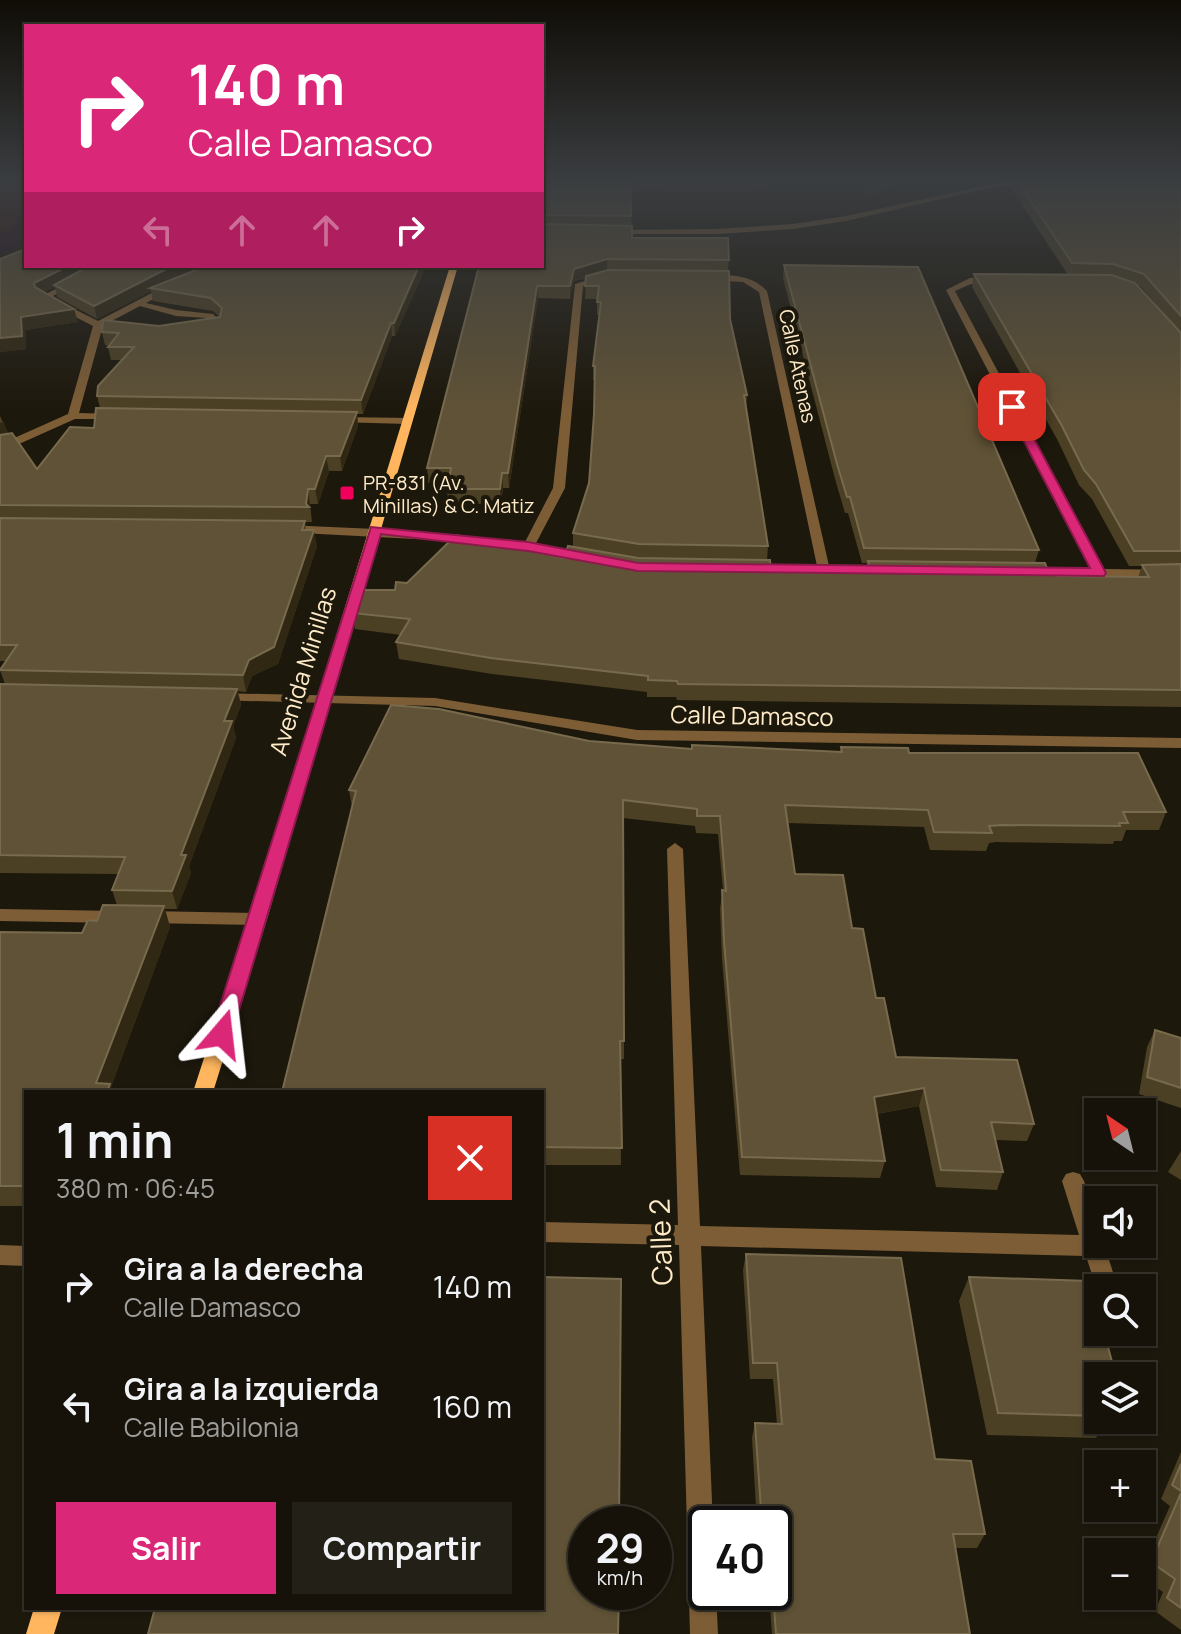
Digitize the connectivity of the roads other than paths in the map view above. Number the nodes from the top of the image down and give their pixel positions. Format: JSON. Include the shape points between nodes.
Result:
{"nodes":[{"id":1,"x":103,"y":268,"type":"edge"},
{"id":2,"x":453,"y":268,"type":"edge"},
{"id":3,"x":624,"y":277,"type":"edge"},
{"id":4,"x":688,"y":278,"type":"edge"},
{"id":5,"x":1013,"y":281,"type":"edge"},
{"id":6,"x":184,"y":282,"type":"edge"},
{"id":7,"x":138,"y":303,"type":"junction"},
{"id":8,"x":98,"y":325,"type":"junction"},
{"id":9,"x":124,"y":329,"type":"edge"},
{"id":10,"x":205,"y":330,"type":"edge"},
{"id":11,"x":73,"y":416,"type":"junction"},
{"id":12,"x":121,"y":417,"type":"edge"},
{"id":13,"x":328,"y":420,"type":"edge"},
{"id":14,"x":408,"y":421,"type":"junction"},
{"id":15,"x":0,"y":445,"type":"edge"},
{"id":16,"x":266,"y":529,"type":"edge"},
{"id":17,"x":376,"y":530,"type":"junction"},
{"id":18,"x":528,"y":547,"type":"junction"},
{"id":19,"x":591,"y":558,"type":"edge"},
{"id":20,"x":731,"y":568,"type":"edge"},
{"id":21,"x":824,"y":570,"type":"junction"},
{"id":22,"x":900,"y":571,"type":"edge"},
{"id":23,"x":1007,"y":572,"type":"edge"},
{"id":24,"x":1099,"y":573,"type":"junction"},
{"id":25,"x":1181,"y":574,"type":"edge"},
{"id":26,"x":201,"y":697,"type":"edge"},
{"id":27,"x":324,"y":699,"type":"junction"},
{"id":28,"x":1181,"y":743,"type":"edge"},
{"id":29,"x":675,"y":849,"type":"dead end"},
{"id":30,"x":0,"y":915,"type":"edge"},
{"id":31,"x":258,"y":919,"type":"junction"},
{"id":32,"x":204,"y":1090,"type":"edge"},
{"id":33,"x":1073,"y":1181,"type":"dead end"},
{"id":34,"x":1084,"y":1217,"type":"edge"},
{"id":35,"x":544,"y":1232,"type":"edge"},
{"id":36,"x":690,"y":1236,"type":"junction"},
{"id":37,"x":1084,"y":1246,"type":"edge"},
{"id":38,"x":0,"y":1255,"type":"edge"},
{"id":39,"x":24,"y":1256,"type":"edge"},
{"id":40,"x":47,"y":1610,"type":"edge"},
{"id":41,"x":40,"y":1634,"type":"edge"},
{"id":42,"x":704,"y":1634,"type":"edge"}],
"edges":[{"from":1,"to":8,"type":"street","via":[[44,297]]},
{"from":2,"to":14,"type":"street","name":"Avenida Minillas"},
{"from":3,"to":18,"type":"street","via":[[579,284],[559,488]]},
{"from":4,"to":21,"type":"street","name":"Calle Atenas","via":[[736,278],[757,283],[763,291]]},
{"from":5,"to":24,"type":"street","via":[[970,281],[950,290]]},
{"from":6,"to":7,"type":"street"},
{"from":7,"to":8,"type":"street"},
{"from":7,"to":10,"type":"street","via":[[210,316],[219,325]]},
{"from":8,"to":9,"type":"street"},
{"from":8,"to":11,"type":"street"},
{"from":11,"to":12,"type":"street"},
{"from":11,"to":15,"type":"street"},
{"from":13,"to":14,"type":"street"},
{"from":14,"to":17,"type":"street","name":"Avenida Minillas"},
{"from":16,"to":17,"type":"street"},
{"from":17,"to":18,"type":"street"},
{"from":17,"to":27,"type":"street","name":"Avenida Minillas"},
{"from":18,"to":19,"type":"street"},
{"from":20,"to":21,"type":"street"},
{"from":21,"to":22,"type":"street"},
{"from":23,"to":24,"type":"street"},
{"from":24,"to":25,"type":"street"},
{"from":26,"to":27,"type":"street","name":"Calle Damasco"},
{"from":27,"to":28,"type":"street","name":"Calle Damasco","via":[[435,702],[637,735]]},
{"from":27,"to":31,"type":"street","name":"Avenida Minillas"},
{"from":29,"to":36,"type":"street","name":"Calle 2"},
{"from":30,"to":31,"type":"street"},
{"from":31,"to":32,"type":"street","name":"Avenida Minillas"},
{"from":33,"to":34,"type":"street"},
{"from":35,"to":36,"type":"street"},
{"from":36,"to":37,"type":"street"},
{"from":36,"to":42,"type":"street","name":"Calle 2"},
{"from":38,"to":39,"type":"street"},
{"from":40,"to":41,"type":"street"}]}
